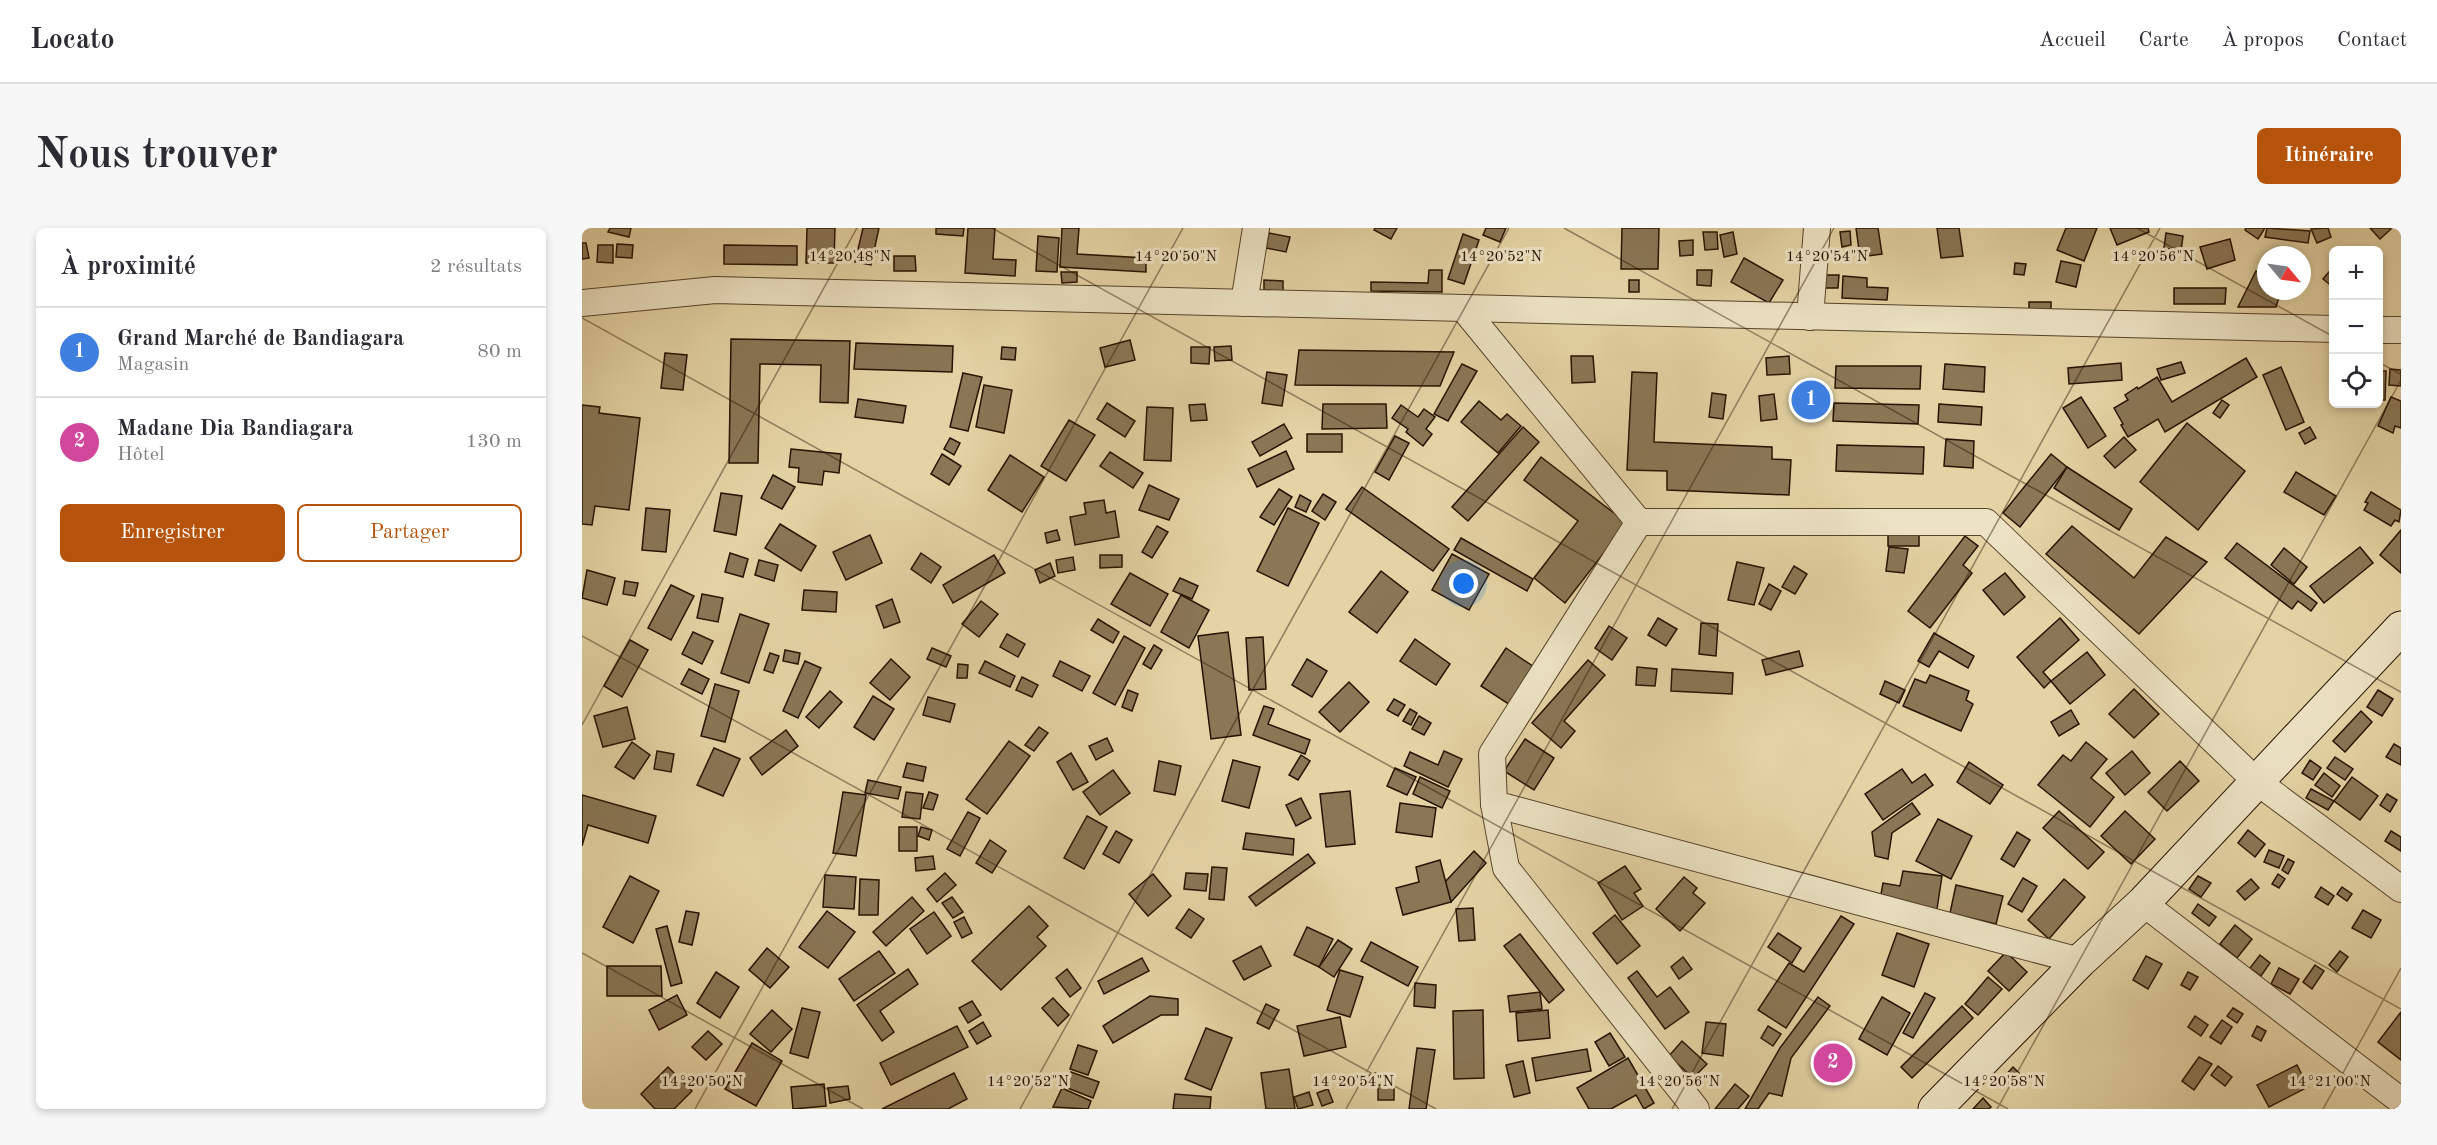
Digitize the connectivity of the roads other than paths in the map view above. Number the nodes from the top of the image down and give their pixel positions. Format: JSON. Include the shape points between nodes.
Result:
{"nodes":[{"id":1,"x":1256,"y":228,"type":"edge"},
{"id":2,"x":1817,"y":228,"type":"edge"},
{"id":3,"x":582,"y":303,"type":"edge"},
{"id":4,"x":1244,"y":303,"type":"junction"},
{"id":5,"x":1464,"y":309,"type":"junction"},
{"id":6,"x":1810,"y":317,"type":"junction"},
{"id":7,"x":2329,"y":329,"type":"edge"},
{"id":8,"x":2383,"y":330,"type":"edge"},
{"id":9,"x":2401,"y":330,"type":"edge"},
{"id":10,"x":1639,"y":522,"type":"junction"},
{"id":11,"x":2401,"y":628,"type":"edge"},
{"id":12,"x":2256,"y":781,"type":"junction"},
{"id":13,"x":1494,"y":804,"type":"junction"},
{"id":14,"x":2401,"y":889,"type":"edge"},
{"id":15,"x":2144,"y":903,"type":"junction"},
{"id":16,"x":2080,"y":961,"type":"junction"},
{"id":17,"x":2401,"y":1101,"type":"edge"},
{"id":18,"x":1696,"y":1109,"type":"edge"},
{"id":19,"x":1935,"y":1109,"type":"edge"}],
"edges":[{"from":1,"to":4,"type":"street"},
{"from":2,"to":6,"type":"street"},
{"from":3,"to":4,"type":"street","via":[[715,290]]},
{"from":4,"to":5,"type":"street"},
{"from":5,"to":6,"type":"street"},
{"from":5,"to":10,"type":"street"},
{"from":6,"to":7,"type":"street"},
{"from":8,"to":9,"type":"street"},
{"from":10,"to":12,"type":"street","via":[[1986,522]]},
{"from":10,"to":13,"type":"street","via":[[1492,754]]},
{"from":11,"to":12,"type":"main road"},
{"from":12,"to":14,"type":"street"},
{"from":12,"to":15,"type":"main road"},
{"from":13,"to":16,"type":"street"},
{"from":13,"to":18,"type":"street","via":[[1506,868]]},
{"from":15,"to":16,"type":"main road"},
{"from":15,"to":17,"type":"street"},
{"from":16,"to":19,"type":"main road"}]}
